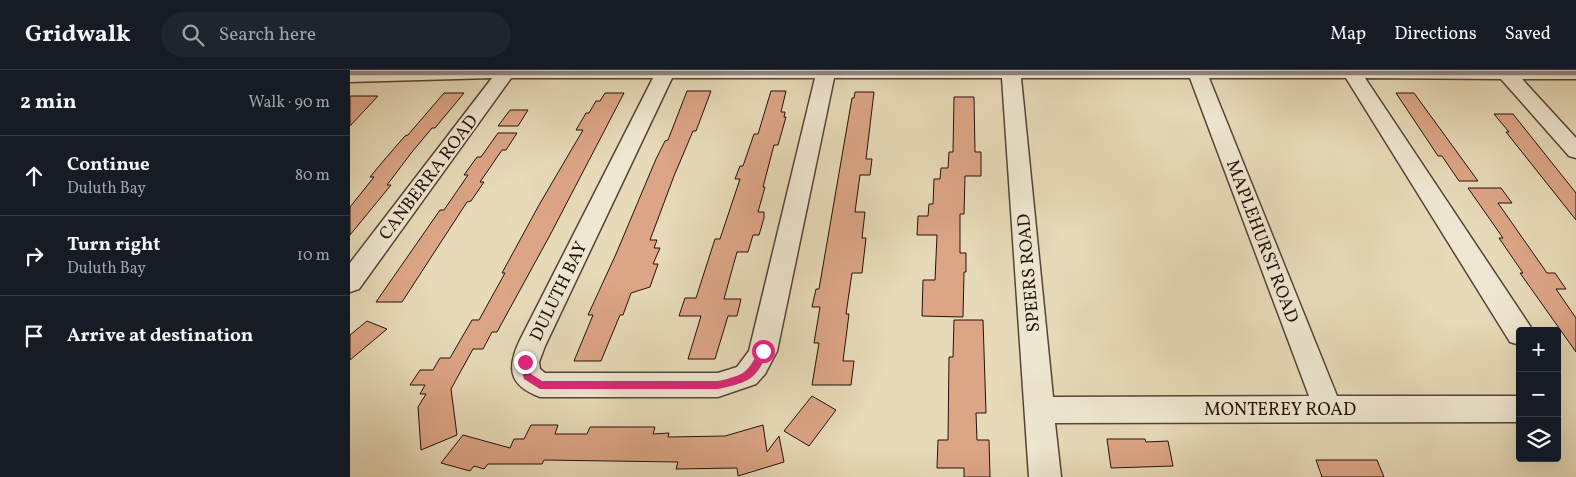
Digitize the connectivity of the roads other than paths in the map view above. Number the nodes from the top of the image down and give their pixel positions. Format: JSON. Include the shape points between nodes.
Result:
{"nodes":[{"id":1,"x":1011,"y":71,"type":"edge"},
{"id":2,"x":506,"y":72,"type":"junction"},
{"id":3,"x":1197,"y":72,"type":"edge"},
{"id":4,"x":1351,"y":72,"type":"edge"},
{"id":5,"x":1505,"y":72,"type":"edge"},
{"id":6,"x":665,"y":73,"type":"junction"},
{"id":7,"x":351,"y":74,"type":"edge"},
{"id":8,"x":825,"y":74,"type":"junction"},
{"id":9,"x":1576,"y":74,"type":"edge"},
{"id":10,"x":1576,"y":151,"type":"edge"},
{"id":11,"x":350,"y":282,"type":"edge"},
{"id":12,"x":1516,"y":328,"type":"edge"},
{"id":13,"x":1328,"y":409,"type":"junction"},
{"id":14,"x":1516,"y":409,"type":"edge"},
{"id":15,"x":1039,"y":410,"type":"junction"},
{"id":16,"x":1045,"y":477,"type":"edge"}],
"edges":[{"from":1,"to":3,"type":"street"},
{"from":1,"to":8,"type":"street"},
{"from":1,"to":15,"type":"street","name":"SPEERS ROAD"},
{"from":2,"to":6,"type":"street"},
{"from":2,"to":7,"type":"street"},
{"from":2,"to":11,"type":"street","name":"CANBERRA ROAD"},
{"from":3,"to":4,"type":"street"},
{"from":3,"to":13,"type":"street","name":"MAPLEHURST ROAD"},
{"from":4,"to":5,"type":"street"},
{"from":4,"to":12,"type":"street"},
{"from":5,"to":9,"type":"street"},
{"from":5,"to":10,"type":"street"},
{"from":6,"to":8,"type":"street"},
{"from":6,"to":8,"type":"street","name":"DULUTH BAY","via":[[531,346],[525,362],[527,376],[540,385],[718,385],[742,380],[756,367],[763,351]]},
{"from":13,"to":14,"type":"street","name":"MONTEREY ROAD"},
{"from":13,"to":15,"type":"street","name":"MONTEREY ROAD"},
{"from":15,"to":16,"type":"street","name":"SPEERS ROAD"}]}
